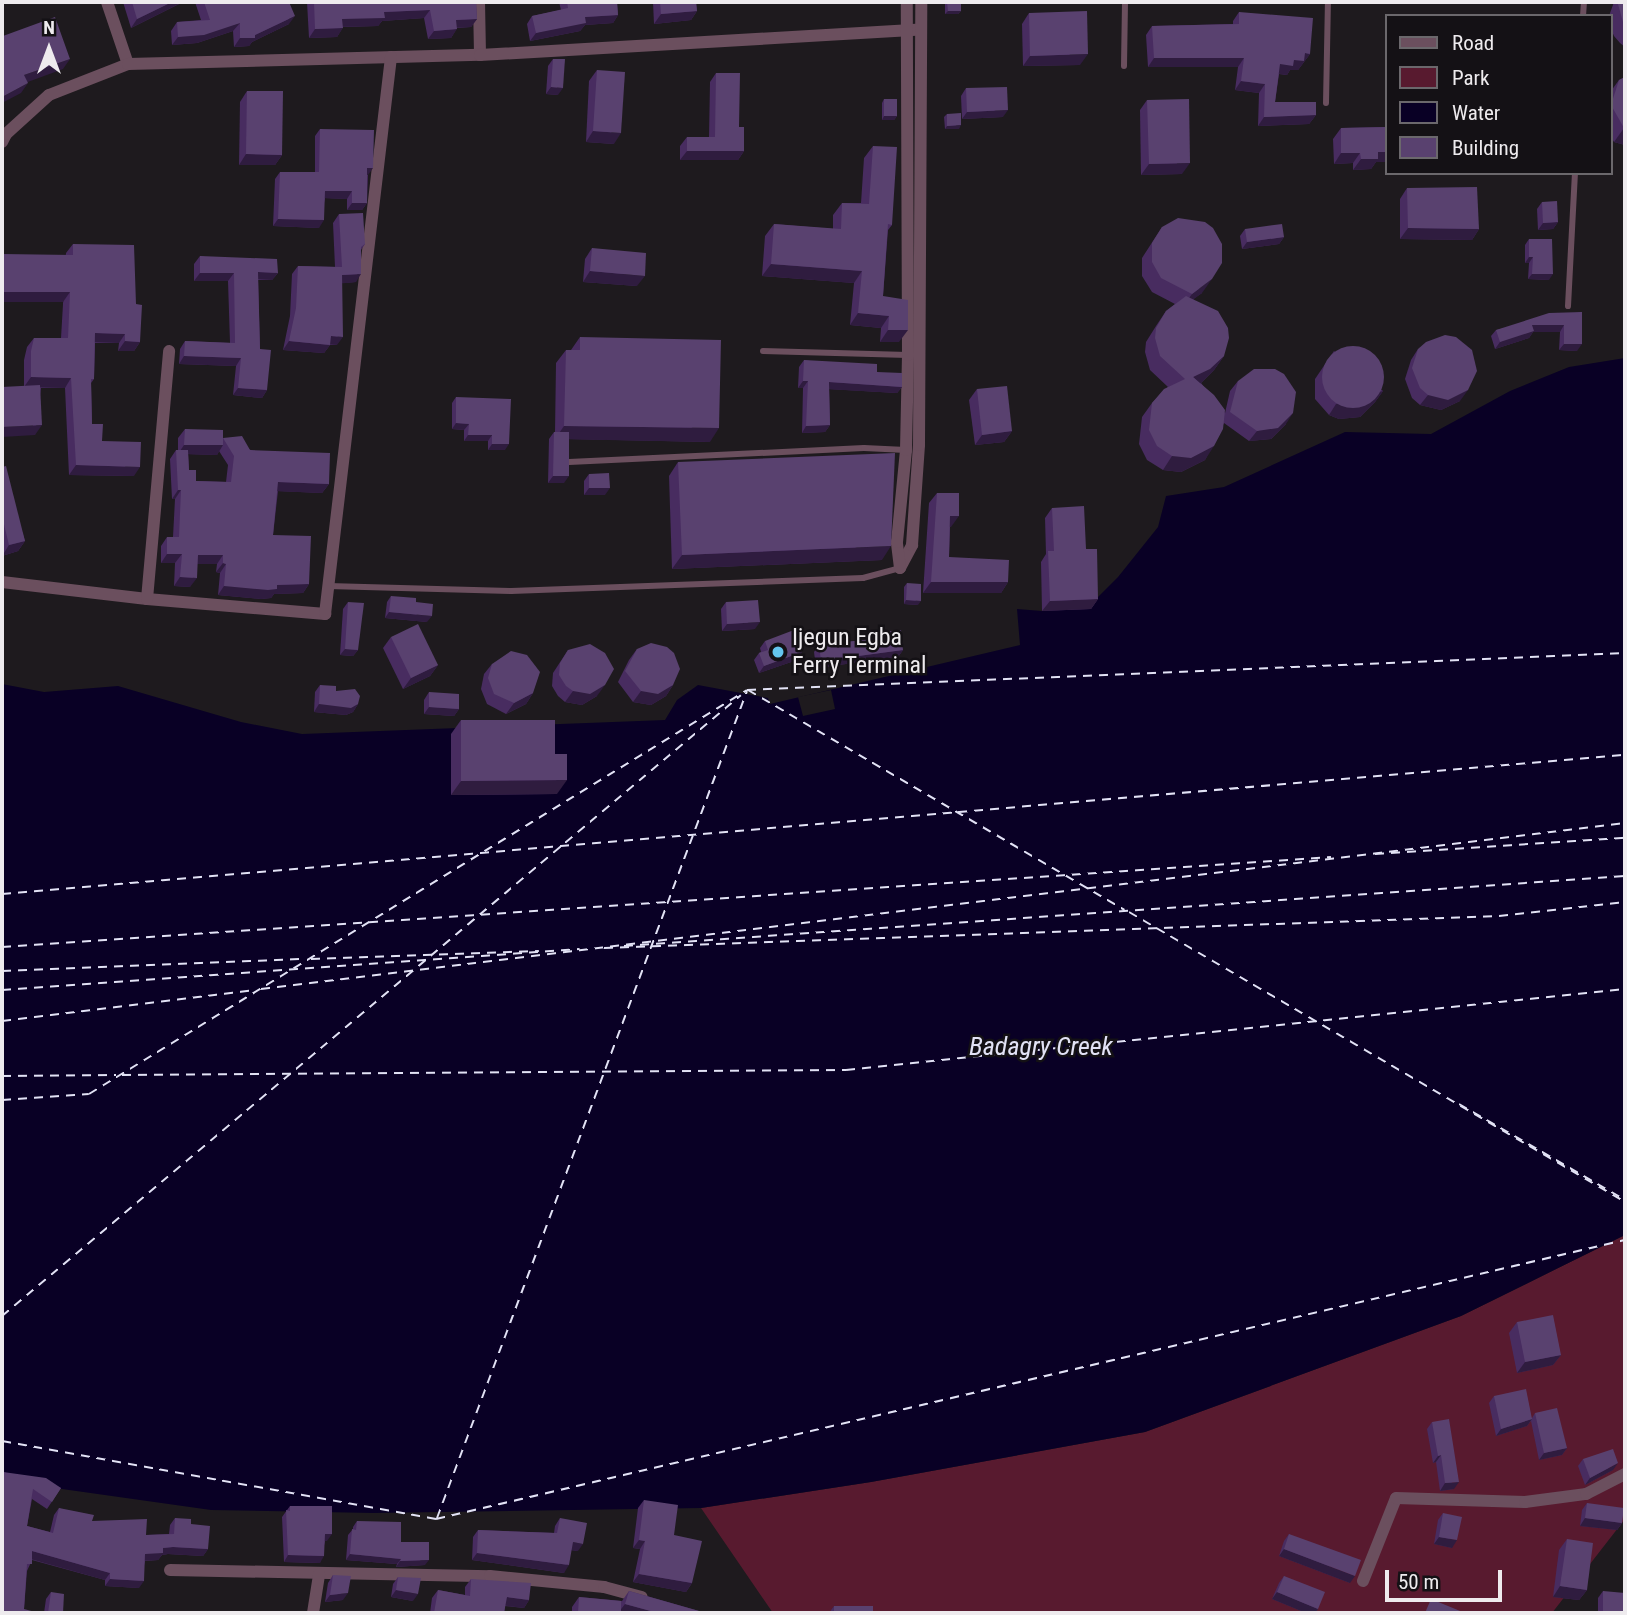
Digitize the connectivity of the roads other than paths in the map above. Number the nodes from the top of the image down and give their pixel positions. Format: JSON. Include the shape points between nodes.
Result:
{"nodes":[{"id":1,"x":107,"y":2,"type":"edge"},
{"id":2,"x":480,"y":2,"type":"edge"},
{"id":3,"x":907,"y":2,"type":"edge"},
{"id":4,"x":921,"y":2,"type":"edge"},
{"id":5,"x":1125,"y":2,"type":"edge"},
{"id":6,"x":1328,"y":2,"type":"edge"},
{"id":7,"x":914,"y":30,"type":"junction"},
{"id":8,"x":480,"y":55,"type":"junction"},
{"id":9,"x":391,"y":57,"type":"junction"},
{"id":10,"x":128,"y":64,"type":"junction"},
{"id":11,"x":1124,"y":66,"type":"dead end"},
{"id":12,"x":1326,"y":103,"type":"dead end"},
{"id":13,"x":2,"y":142,"type":"edge"},
{"id":14,"x":1575,"y":175,"type":"edge"},
{"id":15,"x":1568,"y":306,"type":"dead end"},
{"id":16,"x":169,"y":351,"type":"dead end"},
{"id":17,"x":763,"y":351,"type":"dead end"},
{"id":18,"x":908,"y":355,"type":"junction"},
{"id":19,"x":906,"y":450,"type":"junction"},
{"id":20,"x":569,"y":462,"type":"edge"},
{"id":21,"x":900,"y":568,"type":"junction"},
{"id":22,"x":2,"y":582,"type":"edge"},
{"id":23,"x":328,"y":586,"type":"junction"},
{"id":24,"x":147,"y":599,"type":"junction"},
{"id":25,"x":1625,"y":1474,"type":"edge"},
{"id":26,"x":170,"y":1570,"type":"dead end"},
{"id":27,"x":320,"y":1574,"type":"junction"},
{"id":28,"x":1363,"y":1581,"type":"dead end"},
{"id":29,"x":650,"y":1600,"type":"edge"},
{"id":30,"x":313,"y":1613,"type":"edge"}],
"edges":[{"from":1,"to":10,"type":"street"},
{"from":2,"to":8,"type":"street"},
{"from":3,"to":7,"type":"street"},
{"from":4,"to":7,"type":"street"},
{"from":5,"to":11,"type":"lane"},
{"from":6,"to":12,"type":"lane"},
{"from":7,"to":8,"type":"street"},
{"from":7,"to":18,"type":"street"},
{"from":7,"to":21,"type":"street","via":[[919,445],[912,545]]},
{"from":8,"to":9,"type":"street"},
{"from":9,"to":10,"type":"street"},
{"from":9,"to":23,"type":"street"},
{"from":10,"to":13,"type":"street","via":[[49,95]]},
{"from":14,"to":15,"type":"lane"},
{"from":16,"to":24,"type":"street"},
{"from":17,"to":18,"type":"lane"},
{"from":18,"to":19,"type":"street"},
{"from":19,"to":20,"type":"lane"},
{"from":19,"to":21,"type":"street","via":[[897,542]]},
{"from":21,"to":23,"type":"lane","via":[[863,579],[511,591]]},
{"from":22,"to":24,"type":"street"},
{"from":23,"to":24,"type":"street","via":[[326,614]]},
{"from":25,"to":28,"type":"street","via":[[1586,1493],[1525,1502],[1396,1498]]},
{"from":26,"to":27,"type":"street"},
{"from":27,"to":29,"type":"street","via":[[546,1579],[604,1587]]},
{"from":27,"to":30,"type":"street"}]}
